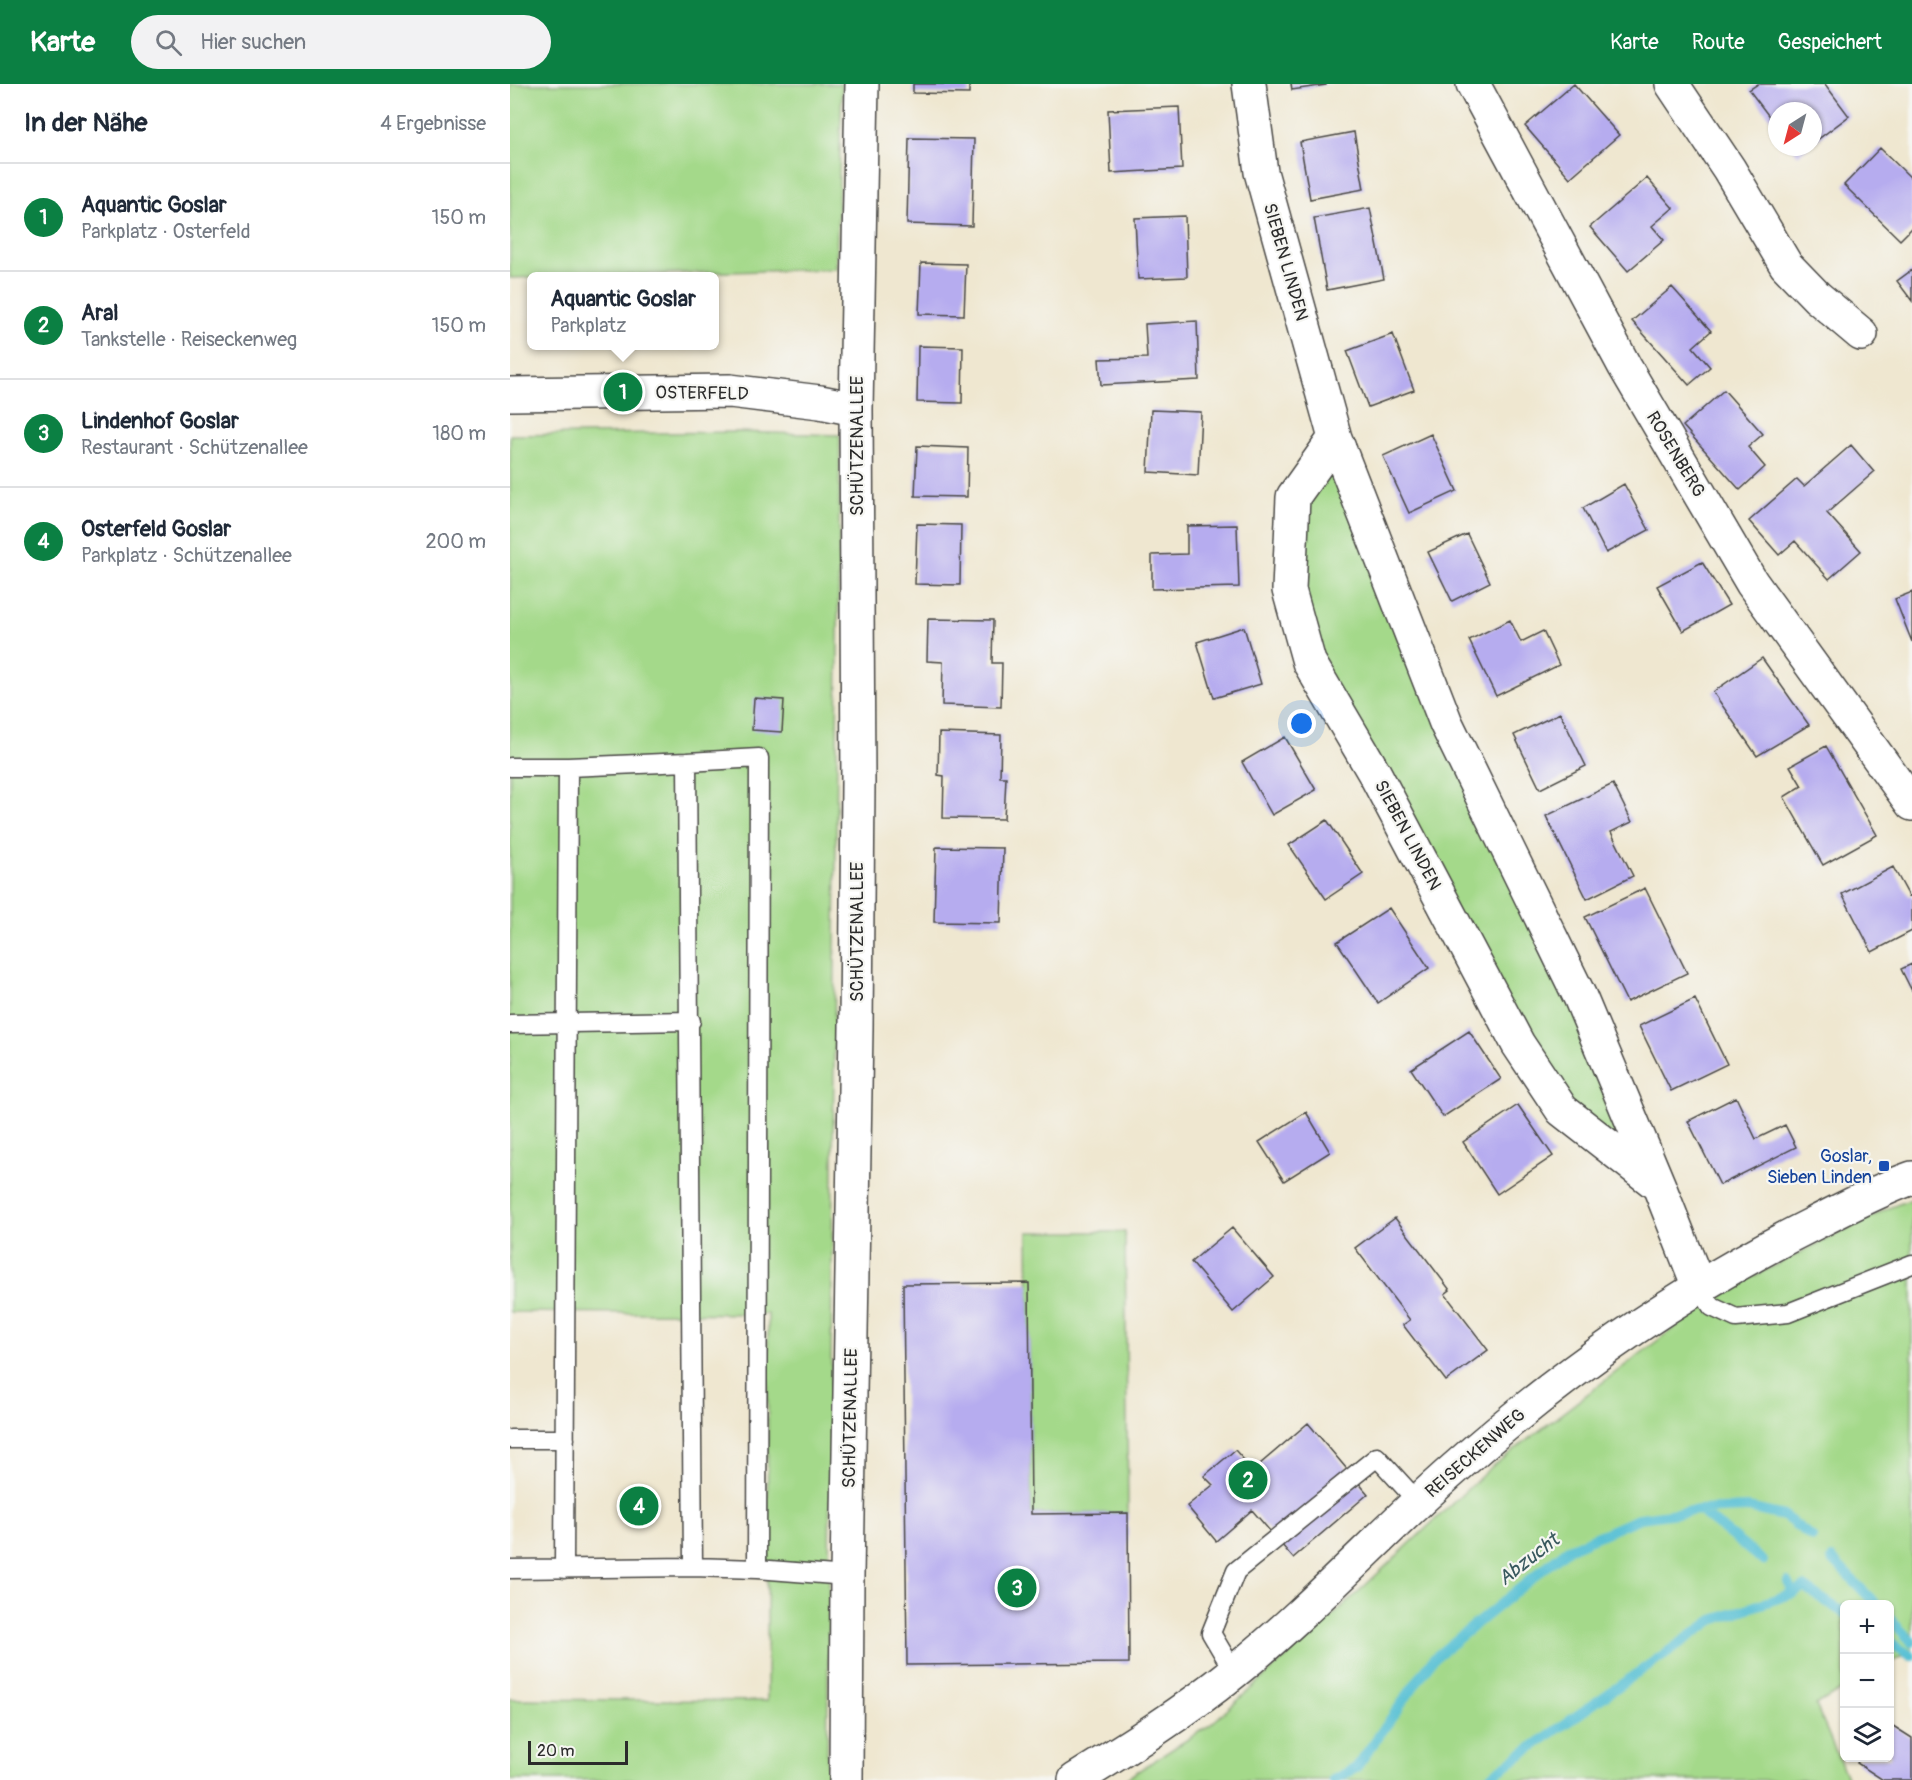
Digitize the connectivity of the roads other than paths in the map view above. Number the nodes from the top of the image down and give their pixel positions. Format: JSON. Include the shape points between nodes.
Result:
{"nodes":[{"id":1,"x":862,"y":84,"type":"edge"},
{"id":2,"x":1249,"y":84,"type":"edge"},
{"id":3,"x":1473,"y":84,"type":"edge"},
{"id":4,"x":1672,"y":84,"type":"edge"},
{"id":5,"x":1861,"y":334,"type":"dead end"},
{"id":6,"x":510,"y":394,"type":"edge"},
{"id":7,"x":856,"y":410,"type":"junction"},
{"id":8,"x":1335,"y":438,"type":"junction"},
{"id":9,"x":687,"y":762,"type":"junction"},
{"id":10,"x":510,"y":767,"type":"edge"},
{"id":11,"x":568,"y":767,"type":"junction"},
{"id":12,"x":1912,"y":804,"type":"edge"},
{"id":13,"x":691,"y":1021,"type":"junction"},
{"id":14,"x":510,"y":1024,"type":"edge"},
{"id":15,"x":566,"y":1024,"type":"junction"},
{"id":16,"x":1912,"y":1178,"type":"edge"},
{"id":17,"x":1659,"y":1186,"type":"junction"},
{"id":18,"x":1912,"y":1264,"type":"edge"},
{"id":19,"x":1699,"y":1287,"type":"junction"},
{"id":20,"x":510,"y":1439,"type":"edge"},
{"id":21,"x":565,"y":1439,"type":"junction"},
{"id":22,"x":1418,"y":1502,"type":"junction"},
{"id":23,"x":693,"y":1568,"type":"junction"},
{"id":24,"x":510,"y":1569,"type":"edge"},
{"id":25,"x":564,"y":1569,"type":"junction"},
{"id":26,"x":757,"y":1569,"type":"junction"},
{"id":27,"x":847,"y":1576,"type":"junction"},
{"id":28,"x":1234,"y":1672,"type":"junction"},
{"id":29,"x":846,"y":1780,"type":"edge"},
{"id":30,"x":1075,"y":1780,"type":"edge"}],
"edges":[{"from":1,"to":7,"type":"street","name":"SCHÜTZENALLEE"},
{"from":2,"to":8,"type":"street","name":"SIEBEN LINDEN","via":[[1261,172]]},
{"from":3,"to":12,"type":"street","name":"ROSENBERG","via":[[1625,368],[1752,583]]},
{"from":4,"to":5,"type":"street","via":[[1786,265],[1816,297]]},
{"from":6,"to":7,"type":"street","name":"OSTERFELD","via":[[730,391]]},
{"from":7,"to":27,"type":"street","name":"SCHÜTZENALLEE","via":[[858,795]]},
{"from":8,"to":17,"type":"street","name":"SIEBEN LINDEN","via":[[1446,723],[1580,997]]},
{"from":8,"to":17,"type":"street","name":"SIEBEN LINDEN","via":[[1293,497],[1289,590],[1309,662],[1376,774],[1518,1044],[1562,1110]]},
{"from":9,"to":11,"type":"lane"},
{"from":9,"to":13,"type":"lane"},
{"from":9,"to":26,"type":"lane","via":[[759,758]]},
{"from":10,"to":11,"type":"lane"},
{"from":11,"to":15,"type":"lane"},
{"from":13,"to":15,"type":"lane"},
{"from":13,"to":23,"type":"lane"},
{"from":14,"to":15,"type":"lane"},
{"from":15,"to":21,"type":"lane"},
{"from":16,"to":19,"type":"street","name":"REISECKENWEG","via":[[1794,1234]]},
{"from":17,"to":19,"type":"street","name":"SIEBEN LINDEN"},
{"from":18,"to":19,"type":"lane","via":[[1788,1313],[1736,1318],[1712,1307]]},
{"from":19,"to":22,"type":"street","name":"REISECKENWEG","via":[[1525,1409]]},
{"from":20,"to":21,"type":"lane"},
{"from":21,"to":25,"type":"lane"},
{"from":22,"to":28,"type":"street","name":"REISECKENWEG"},
{"from":22,"to":28,"type":"lane","via":[[1377,1457],[1236,1571],[1211,1633]]},
{"from":23,"to":25,"type":"lane"},
{"from":23,"to":26,"type":"lane"},
{"from":24,"to":25,"type":"lane"},
{"from":26,"to":27,"type":"lane"},
{"from":27,"to":29,"type":"street","name":"SCHÜTZENALLEE"},
{"from":28,"to":30,"type":"street","name":"REISECKENWEG","via":[[1138,1741]]}]}
